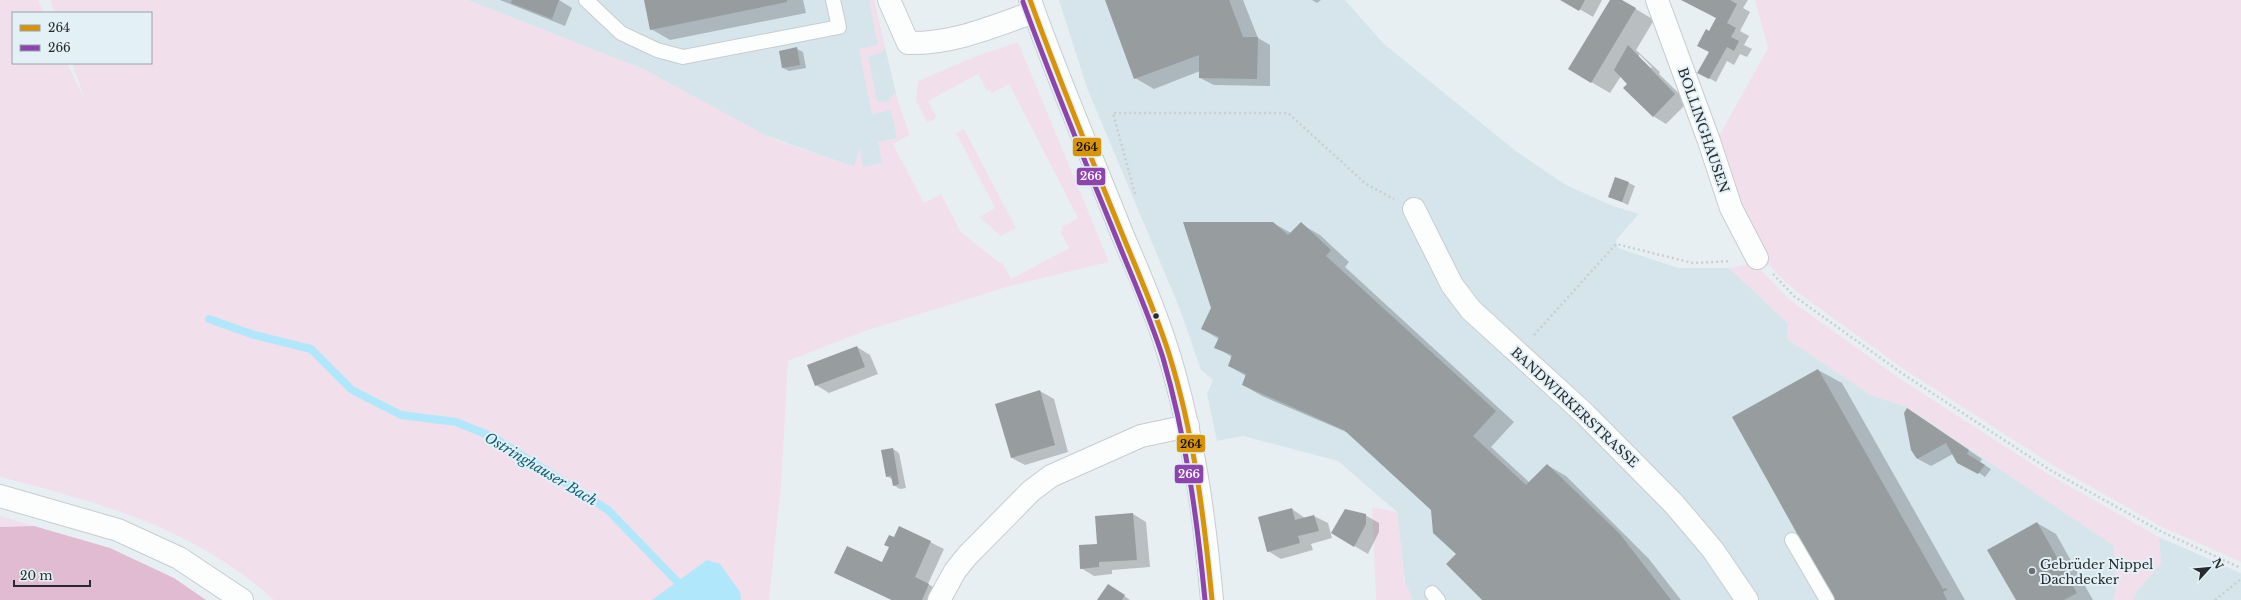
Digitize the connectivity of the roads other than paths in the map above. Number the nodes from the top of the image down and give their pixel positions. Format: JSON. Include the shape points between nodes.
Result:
{"nodes":[{"id":1,"x":586,"y":0,"type":"edge"},
{"id":2,"x":833,"y":0,"type":"edge"},
{"id":3,"x":889,"y":0,"type":"edge"},
{"id":4,"x":1657,"y":0,"type":"edge"},
{"id":5,"x":1032,"y":6,"type":"edge"},
{"id":6,"x":1414,"y":209,"type":"road end"},
{"id":7,"x":1757,"y":258,"type":"road end"},
{"id":8,"x":1188,"y":426,"type":"junction"},
{"id":9,"x":0,"y":496,"type":"edge"},
{"id":10,"x":1792,"y":540,"type":"dead end"},
{"id":11,"x":242,"y":600,"type":"edge"},
{"id":12,"x":939,"y":600,"type":"edge"},
{"id":13,"x":1212,"y":600,"type":"edge"},
{"id":14,"x":1747,"y":600,"type":"edge"},
{"id":15,"x":1827,"y":600,"type":"edge"}],
"edges":[{"from":1,"to":2,"type":"lane","via":[[621,33],[657,50],[683,57],[839,27]]},
{"from":3,"to":5,"type":"main road","via":[[908,43],[928,44],[960,38]]},
{"from":4,"to":7,"type":"main road","name":"BOLLINGHAUSEN","via":[[1704,126],[1731,208]]},
{"from":5,"to":8,"type":"main road","via":[[1155,315],[1174,371]]},
{"from":6,"to":14,"type":"main road","name":"BANDWIRKERSTRASSE","via":[[1452,285],[1471,310],[1590,419],[1674,504],[1713,550]]},
{"from":8,"to":12,"type":"main road","via":[[1141,436],[1051,476],[1031,492],[967,556],[955,571]]},
{"from":8,"to":13,"type":"main road","via":[[1202,501]]},
{"from":9,"to":11,"type":"main road","via":[[118,530],[178,558]]},
{"from":10,"to":15,"type":"lane"}]}
